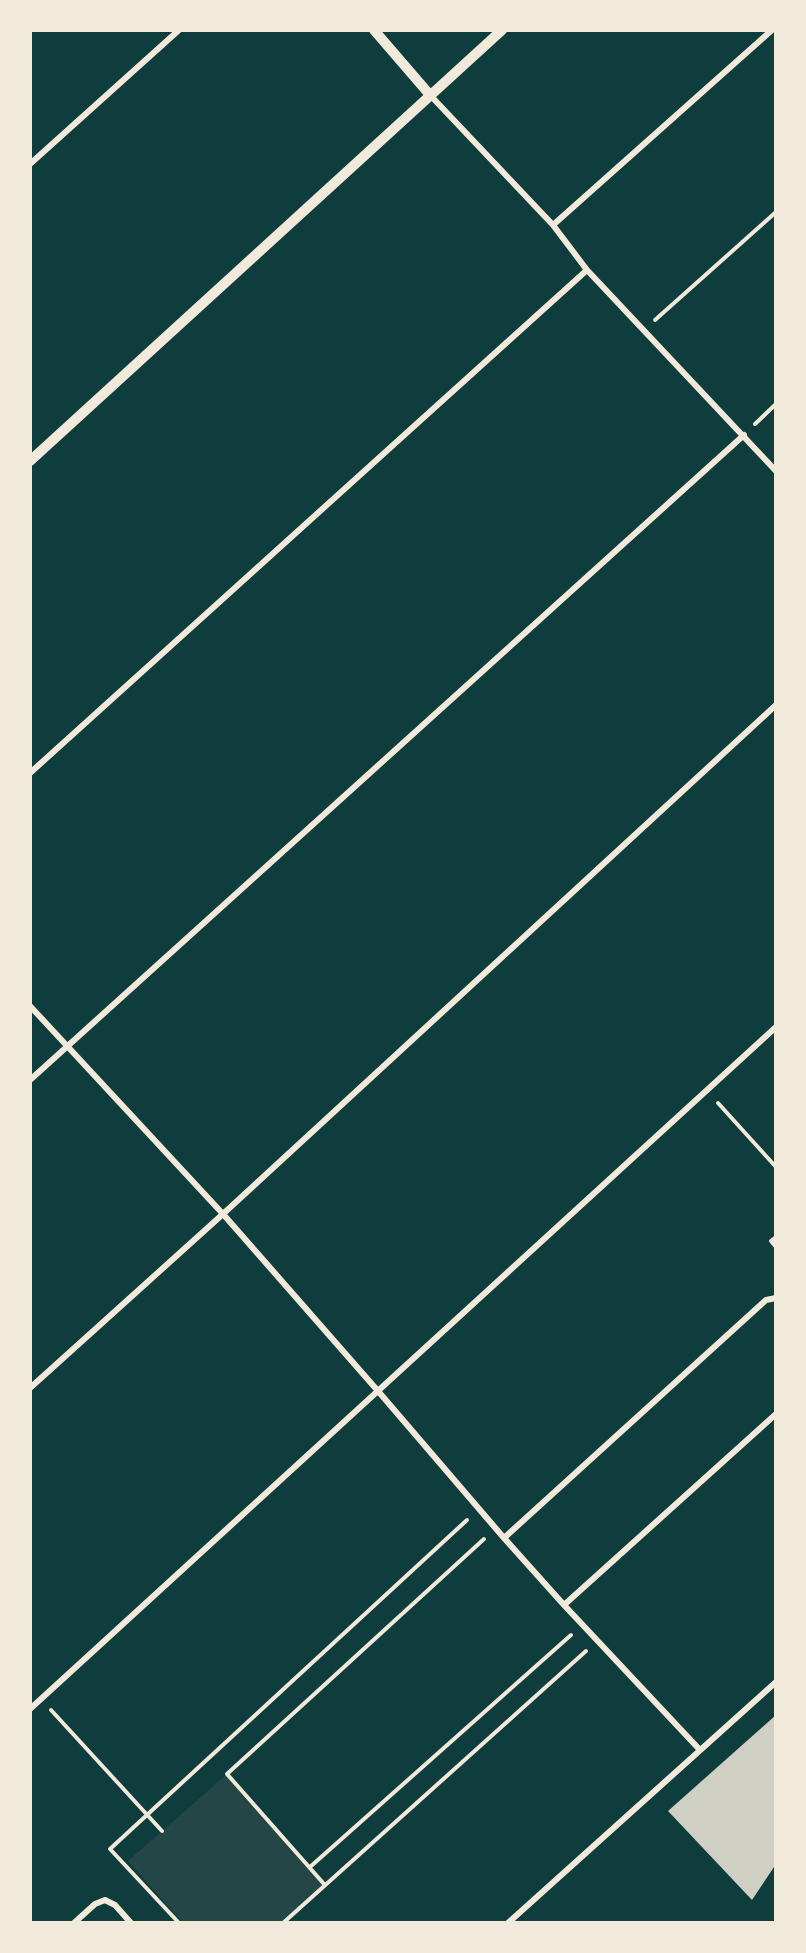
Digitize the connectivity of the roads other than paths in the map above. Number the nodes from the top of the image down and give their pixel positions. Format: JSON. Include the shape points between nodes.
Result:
{"nodes":[{"id":1,"x":179,"y":30,"type":"edge"},
{"id":2,"x":374,"y":30,"type":"edge"},
{"id":3,"x":502,"y":30,"type":"edge"},
{"id":4,"x":772,"y":30,"type":"edge"},
{"id":5,"x":430,"y":95,"type":"junction"},
{"id":6,"x":30,"y":164,"type":"edge"},
{"id":7,"x":553,"y":225,"type":"junction"},
{"id":8,"x":587,"y":270,"type":"junction"},
{"id":9,"x":744,"y":435,"type":"junction"},
{"id":10,"x":30,"y":461,"type":"edge"},
{"id":11,"x":776,"y":471,"type":"edge"},
{"id":12,"x":776,"y":705,"type":"edge"},
{"id":13,"x":30,"y":773,"type":"edge"},
{"id":14,"x":30,"y":1006,"type":"edge"},
{"id":15,"x":776,"y":1027,"type":"edge"},
{"id":16,"x":68,"y":1046,"type":"junction"},
{"id":17,"x":30,"y":1080,"type":"edge"},
{"id":18,"x":223,"y":1214,"type":"junction"},
{"id":19,"x":774,"y":1298,"type":"edge"},
{"id":20,"x":30,"y":1388,"type":"edge"},
{"id":21,"x":378,"y":1390,"type":"junction"},
{"id":22,"x":776,"y":1414,"type":"edge"},
{"id":23,"x":504,"y":1538,"type":"junction"},
{"id":24,"x":564,"y":1605,"type":"junction"},
{"id":25,"x":776,"y":1682,"type":"edge"},
{"id":26,"x":30,"y":1709,"type":"edge"},
{"id":27,"x":700,"y":1750,"type":"junction"},
{"id":28,"x":74,"y":1923,"type":"edge"},
{"id":29,"x":132,"y":1923,"type":"edge"},
{"id":30,"x":508,"y":1923,"type":"edge"}],
"edges":[{"from":1,"to":6,"type":"street"},
{"from":2,"to":5,"type":"street"},
{"from":3,"to":5,"type":"street"},
{"from":4,"to":7,"type":"street"},
{"from":5,"to":7,"type":"street"},
{"from":5,"to":10,"type":"street"},
{"from":7,"to":8,"type":"street"},
{"from":8,"to":9,"type":"street"},
{"from":8,"to":13,"type":"street"},
{"from":9,"to":11,"type":"street"},
{"from":9,"to":16,"type":"street"},
{"from":12,"to":18,"type":"street"},
{"from":14,"to":16,"type":"street"},
{"from":15,"to":21,"type":"street"},
{"from":16,"to":17,"type":"street"},
{"from":16,"to":18,"type":"street"},
{"from":18,"to":20,"type":"street"},
{"from":18,"to":21,"type":"street"},
{"from":19,"to":23,"type":"street","via":[[766,1300]]},
{"from":21,"to":23,"type":"street"},
{"from":21,"to":26,"type":"street"},
{"from":22,"to":24,"type":"street"},
{"from":23,"to":24,"type":"street"},
{"from":24,"to":27,"type":"street"},
{"from":25,"to":27,"type":"street"},
{"from":27,"to":30,"type":"street"},
{"from":28,"to":29,"type":"street","via":[[105,1900]]}]}
